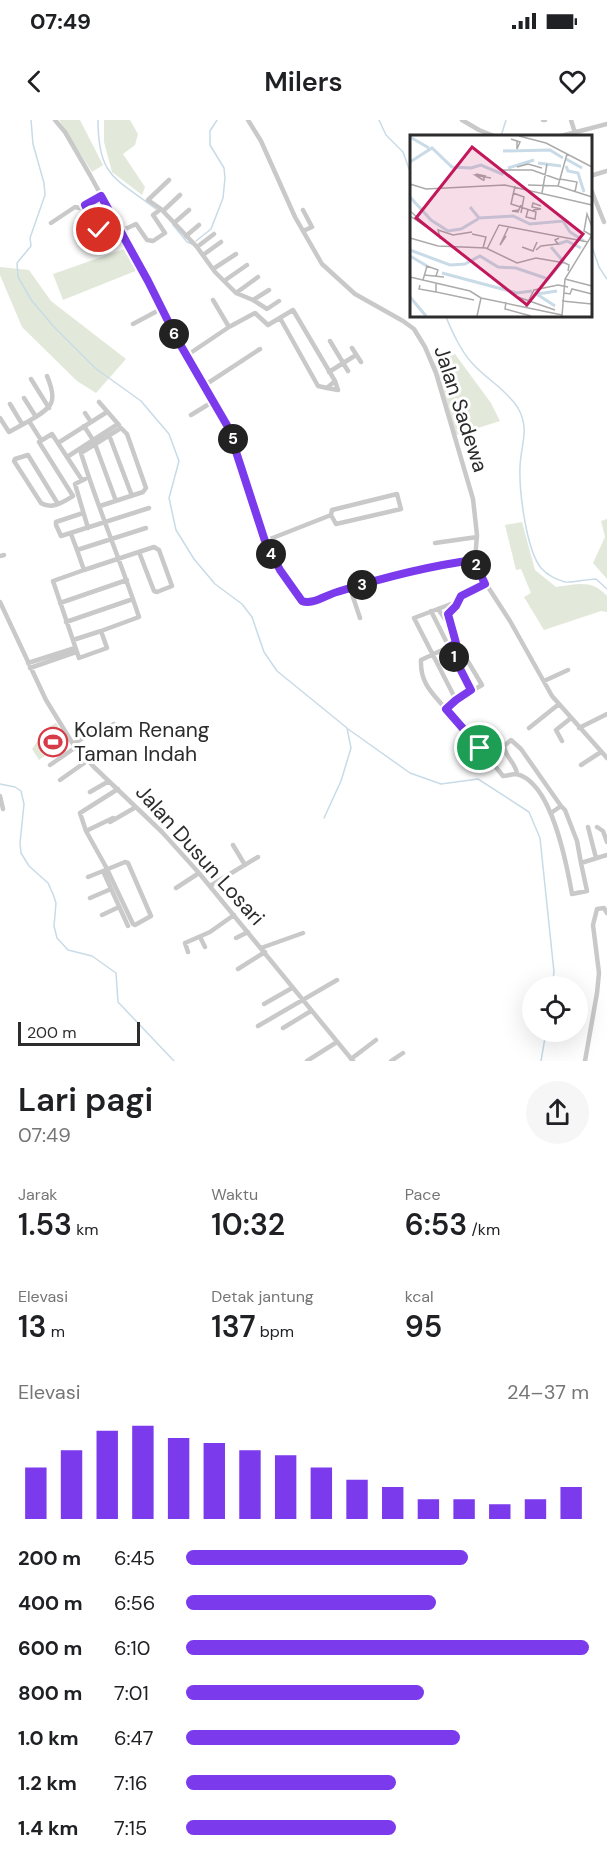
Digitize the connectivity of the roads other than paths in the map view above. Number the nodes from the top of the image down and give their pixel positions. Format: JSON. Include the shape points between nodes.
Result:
{"nodes":[{"id":1,"x":55,"y":120,"type":"edge"},
{"id":2,"x":248,"y":120,"type":"edge"},
{"id":3,"x":462,"y":120,"type":"edge"},
{"id":4,"x":571,"y":120,"type":"edge"},
{"id":5,"x":607,"y":124,"type":"edge"},
{"id":6,"x":491,"y":135,"type":"edge"},
{"id":7,"x":575,"y":135,"type":"edge"},
{"id":8,"x":607,"y":171,"type":"edge"},
{"id":9,"x":592,"y":176,"type":"edge"},
{"id":10,"x":169,"y":180,"type":"dead end"},
{"id":11,"x":592,"y":191,"type":"edge"},
{"id":12,"x":180,"y":195,"type":"dead end"},
{"id":13,"x":101,"y":196,"type":"junction"},
{"id":14,"x":85,"y":205,"type":"junction"},
{"id":15,"x":161,"y":210,"type":"junction"},
{"id":16,"x":189,"y":210,"type":"dead end"},
{"id":17,"x":303,"y":210,"type":"dead end"},
{"id":18,"x":604,"y":222,"type":"dead end"},
{"id":19,"x":51,"y":223,"type":"dead end"},
{"id":20,"x":174,"y":223,"type":"junction"},
{"id":21,"x":199,"y":225,"type":"dead end"},
{"id":22,"x":99,"y":230,"type":"dead end"},
{"id":23,"x":121,"y":231,"type":"junction"},
{"id":24,"x":303,"y":231,"type":"junction"},
{"id":25,"x":214,"y":234,"type":"dead end"},
{"id":26,"x":188,"y":238,"type":"junction"},
{"id":27,"x":221,"y":242,"type":"dead end"},
{"id":28,"x":196,"y":246,"type":"junction"},
{"id":29,"x":236,"y":254,"type":"dead end"},
{"id":30,"x":203,"y":255,"type":"junction"},
{"id":31,"x":247,"y":265,"type":"dead end"},
{"id":32,"x":213,"y":269,"type":"junction"},
{"id":33,"x":258,"y":277,"type":"dead end"},
{"id":34,"x":224,"y":281,"type":"junction"},
{"id":35,"x":269,"y":290,"type":"dead end"},
{"id":36,"x":236,"y":293,"type":"junction"},
{"id":37,"x":213,"y":300,"type":"dead end"},
{"id":38,"x":253,"y":300,"type":"junction"},
{"id":39,"x":279,"y":301,"type":"dead end"},
{"id":40,"x":161,"y":309,"type":"junction"},
{"id":41,"x":280,"y":318,"type":"junction"},
{"id":42,"x":133,"y":324,"type":"dead end"},
{"id":43,"x":229,"y":327,"type":"junction"},
{"id":44,"x":330,"y":341,"type":"dead end"},
{"id":45,"x":352,"y":348,"type":"dead end"},
{"id":46,"x":260,"y":349,"type":"dead end"},
{"id":47,"x":356,"y":355,"type":"junction"},
{"id":48,"x":186,"y":356,"type":"junction"},
{"id":49,"x":343,"y":363,"type":"junction"},
{"id":50,"x":361,"y":363,"type":"dead end"},
{"id":51,"x":348,"y":371,"type":"dead end"},
{"id":52,"x":329,"y":372,"type":"junction"},
{"id":53,"x":47,"y":376,"type":"dead end"},
{"id":54,"x":32,"y":379,"type":"dead end"},
{"id":55,"x":205,"y":385,"type":"junction"},
{"id":56,"x":24,"y":398,"type":"dead end"},
{"id":57,"x":214,"y":401,"type":"junction"},
{"id":58,"x":99,"y":402,"type":"dead end"},
{"id":59,"x":10,"y":404,"type":"dead end"},
{"id":60,"x":49,"y":408,"type":"junction"},
{"id":61,"x":107,"y":412,"type":"junction"},
{"id":62,"x":85,"y":413,"type":"dead end"},
{"id":63,"x":191,"y":415,"type":"dead end"},
{"id":64,"x":36,"y":417,"type":"junction"},
{"id":65,"x":0,"y":418,"type":"edge"},
{"id":66,"x":29,"y":421,"type":"junction"},
{"id":67,"x":91,"y":422,"type":"junction"},
{"id":68,"x":22,"y":424,"type":"junction"},
{"id":69,"x":84,"y":426,"type":"junction"},
{"id":70,"x":120,"y":426,"type":"junction"},
{"id":71,"x":110,"y":435,"type":"junction"},
{"id":72,"x":41,"y":440,"type":"junction"},
{"id":73,"x":94,"y":442,"type":"junction"},
{"id":74,"x":58,"y":443,"type":"junction"},
{"id":75,"x":67,"y":457,"type":"junction"},
{"id":76,"x":90,"y":478,"type":"junction"},
{"id":77,"x":82,"y":480,"type":"junction"},
{"id":78,"x":75,"y":484,"type":"junction"},
{"id":79,"x":69,"y":488,"type":"junction"},
{"id":80,"x":75,"y":496,"type":"junction"},
{"id":81,"x":132,"y":496,"type":"junction"},
{"id":82,"x":116,"y":501,"type":"junction"},
{"id":83,"x":58,"y":504,"type":"junction"},
{"id":84,"x":100,"y":506,"type":"junction"},
{"id":85,"x":149,"y":508,"type":"dead end"},
{"id":86,"x":83,"y":513,"type":"junction"},
{"id":87,"x":331,"y":515,"type":"junction"},
{"id":88,"x":106,"y":523,"type":"junction"},
{"id":89,"x":88,"y":528,"type":"junction"},
{"id":90,"x":146,"y":528,"type":"dead end"},
{"id":91,"x":71,"y":534,"type":"junction"},
{"id":92,"x":477,"y":537,"type":"junction"},
{"id":93,"x":112,"y":539,"type":"junction"},
{"id":94,"x":265,"y":541,"type":"junction"},
{"id":95,"x":435,"y":543,"type":"dead end"},
{"id":96,"x":77,"y":550,"type":"junction"},
{"id":97,"x":139,"y":552,"type":"junction"},
{"id":98,"x":119,"y":558,"type":"junction"},
{"id":99,"x":474,"y":560,"type":"junction"},
{"id":100,"x":84,"y":570,"type":"junction"},
{"id":101,"x":127,"y":580,"type":"junction"},
{"id":102,"x":486,"y":585,"type":"junction"},
{"id":103,"x":350,"y":588,"type":"junction"},
{"id":104,"x":133,"y":599,"type":"junction"},
{"id":105,"x":459,"y":601,"type":"junction"},
{"id":106,"x":0,"y":602,"type":"edge"},
{"id":107,"x":60,"y":603,"type":"junction"},
{"id":108,"x":438,"y":609,"type":"junction"},
{"id":109,"x":431,"y":611,"type":"junction"},
{"id":110,"x":448,"y":614,"type":"junction"},
{"id":111,"x":360,"y":618,"type":"dead end"},
{"id":112,"x":445,"y":620,"type":"junction"},
{"id":113,"x":66,"y":622,"type":"junction"},
{"id":114,"x":101,"y":631,"type":"junction"},
{"id":115,"x":453,"y":632,"type":"junction"},
{"id":116,"x":73,"y":640,"type":"junction"},
{"id":117,"x":456,"y":643,"type":"junction"},
{"id":118,"x":449,"y":647,"type":"junction"},
{"id":119,"x":76,"y":650,"type":"junction"},
{"id":120,"x":432,"y":656,"type":"junction"},
{"id":121,"x":29,"y":666,"type":"junction"},
{"id":122,"x":568,"y":670,"type":"dead end"},
{"id":123,"x":544,"y":681,"type":"junction"},
{"id":124,"x":471,"y":690,"type":"junction"},
{"id":125,"x":456,"y":700,"type":"junction"},
{"id":126,"x":559,"y":704,"type":"junction"},
{"id":127,"x":446,"y":709,"type":"junction"},
{"id":128,"x":607,"y":714,"type":"edge"},
{"id":129,"x":571,"y":718,"type":"junction"},
{"id":130,"x":114,"y":724,"type":"dead end"},
{"id":131,"x":529,"y":728,"type":"dead end"},
{"id":132,"x":579,"y":728,"type":"junction"},
{"id":133,"x":562,"y":741,"type":"dead end"},
{"id":134,"x":74,"y":745,"type":"junction"},
{"id":135,"x":601,"y":752,"type":"junction"},
{"id":136,"x":607,"y":758,"type":"edge"},
{"id":137,"x":87,"y":760,"type":"junction"},
{"id":138,"x":50,"y":765,"type":"dead end"},
{"id":139,"x":581,"y":765,"type":"dead end"},
{"id":140,"x":517,"y":774,"type":"junction"},
{"id":141,"x":60,"y":780,"type":"dead end"},
{"id":142,"x":109,"y":781,"type":"junction"},
{"id":143,"x":118,"y":789,"type":"junction"},
{"id":144,"x":90,"y":792,"type":"dead end"},
{"id":145,"x":0,"y":796,"type":"edge"},
{"id":146,"x":561,"y":806,"type":"junction"},
{"id":147,"x":136,"y":807,"type":"junction"},
{"id":148,"x":3,"y":809,"type":"dead end"},
{"id":149,"x":550,"y":813,"type":"junction"},
{"id":150,"x":113,"y":818,"type":"dead end"},
{"id":151,"x":103,"y":826,"type":"dead end"},
{"id":152,"x":588,"y":827,"type":"dead end"},
{"id":153,"x":597,"y":827,"type":"dead end"},
{"id":154,"x":86,"y":831,"type":"junction"},
{"id":155,"x":607,"y":842,"type":"edge"},
{"id":156,"x":232,"y":845,"type":"dead end"},
{"id":157,"x":607,"y":855,"type":"edge"},
{"id":158,"x":258,"y":857,"type":"dead end"},
{"id":159,"x":596,"y":858,"type":"junction"},
{"id":160,"x":581,"y":863,"type":"junction"},
{"id":161,"x":244,"y":865,"type":"junction"},
{"id":162,"x":105,"y":870,"type":"junction"},
{"id":163,"x":199,"y":873,"type":"junction"},
{"id":164,"x":88,"y":877,"type":"dead end"},
{"id":165,"x":210,"y":886,"type":"junction"},
{"id":166,"x":176,"y":888,"type":"dead end"},
{"id":167,"x":111,"y":889,"type":"junction"},
{"id":168,"x":90,"y":898,"type":"dead end"},
{"id":169,"x":119,"y":908,"type":"junction"},
{"id":170,"x":607,"y":913,"type":"edge"},
{"id":171,"x":102,"y":915,"type":"dead end"},
{"id":172,"x":234,"y":915,"type":"junction"},
{"id":173,"x":128,"y":926,"type":"dead end"},
{"id":174,"x":248,"y":932,"type":"junction"},
{"id":175,"x":303,"y":933,"type":"dead end"},
{"id":176,"x":200,"y":937,"type":"junction"},
{"id":177,"x":236,"y":938,"type":"dead end"},
{"id":178,"x":205,"y":947,"type":"dead end"},
{"id":179,"x":263,"y":950,"type":"junction"},
{"id":180,"x":188,"y":952,"type":"dead end"},
{"id":181,"x":238,"y":969,"type":"dead end"},
{"id":182,"x":337,"y":980,"type":"dead end"},
{"id":183,"x":292,"y":988,"type":"junction"},
{"id":184,"x":303,"y":1000,"type":"junction"},
{"id":185,"x":264,"y":1004,"type":"dead end"},
{"id":186,"x":311,"y":1011,"type":"junction"},
{"id":187,"x":258,"y":1026,"type":"dead end"},
{"id":188,"x":283,"y":1028,"type":"dead end"},
{"id":189,"x":376,"y":1040,"type":"dead end"},
{"id":190,"x":336,"y":1042,"type":"junction"},
{"id":191,"x":403,"y":1053,"type":"dead end"},
{"id":192,"x":352,"y":1060,"type":"edge"},
{"id":193,"x":307,"y":1061,"type":"edge"},
{"id":194,"x":391,"y":1061,"type":"edge"},
{"id":195,"x":584,"y":1061,"type":"edge"}],
"edges":[{"from":1,"to":13,"type":"street"},
{"from":2,"to":24,"type":"street","name":"Jalan Sadewa"},
{"from":3,"to":6,"type":"street"},
{"from":4,"to":7,"type":"street"},
{"from":5,"to":7,"type":"street"},
{"from":8,"to":9,"type":"street"},
{"from":10,"to":15,"type":"street","via":[[148,200]]},
{"from":11,"to":18,"type":"street"},
{"from":12,"to":15,"type":"street"},
{"from":13,"to":14,"type":"street"},
{"from":13,"to":23,"type":"street"},
{"from":14,"to":19,"type":"street"},
{"from":14,"to":22,"type":"street"},
{"from":15,"to":20,"type":"street"},
{"from":15,"to":23,"type":"street","via":[[153,215],[165,233],[153,241],[147,240],[136,224]]},
{"from":16,"to":20,"type":"street"},
{"from":17,"to":24,"type":"street","via":[[312,226]]},
{"from":20,"to":26,"type":"street"},
{"from":21,"to":26,"type":"street"},
{"from":23,"to":40,"type":"street"},
{"from":24,"to":92,"type":"street","name":"Jalan Sadewa","via":[[322,264],[347,287],[403,321],[419,337],[435,373],[473,499]]},
{"from":25,"to":28,"type":"street"},
{"from":26,"to":28,"type":"street"},
{"from":27,"to":30,"type":"street"},
{"from":28,"to":30,"type":"street"},
{"from":29,"to":32,"type":"street"},
{"from":30,"to":32,"type":"street"},
{"from":31,"to":34,"type":"street"},
{"from":32,"to":34,"type":"street"},
{"from":33,"to":36,"type":"street"},
{"from":34,"to":36,"type":"street"},
{"from":35,"to":38,"type":"street"},
{"from":36,"to":38,"type":"street"},
{"from":37,"to":43,"type":"street"},
{"from":38,"to":39,"type":"street","via":[[267,309]]},
{"from":40,"to":42,"type":"street"},
{"from":40,"to":48,"type":"street"},
{"from":41,"to":43,"type":"street","via":[[268,325],[255,313]]},
{"from":41,"to":52,"type":"street","via":[[295,312]]},
{"from":41,"to":52,"type":"street","via":[[318,386],[327,388],[335,381]]},
{"from":43,"to":48,"type":"street"},
{"from":44,"to":49,"type":"street"},
{"from":45,"to":47,"type":"street"},
{"from":46,"to":55,"type":"street"},
{"from":47,"to":49,"type":"street"},
{"from":47,"to":50,"type":"street"},
{"from":48,"to":55,"type":"street"},
{"from":49,"to":51,"type":"street"},
{"from":49,"to":52,"type":"street"},
{"from":53,"to":60,"type":"street","via":[[54,394]]},
{"from":54,"to":60,"type":"street"},
{"from":55,"to":57,"type":"street"},
{"from":56,"to":64,"type":"street"},
{"from":57,"to":63,"type":"street"},
{"from":57,"to":94,"type":"street","via":[[231,433]]},
{"from":58,"to":61,"type":"street"},
{"from":59,"to":68,"type":"street"},
{"from":60,"to":64,"type":"street"},
{"from":61,"to":67,"type":"street"},
{"from":61,"to":70,"type":"street"},
{"from":62,"to":67,"type":"street"},
{"from":64,"to":66,"type":"street"},
{"from":65,"to":68,"type":"street","via":[[9,432]]},
{"from":66,"to":68,"type":"street"},
{"from":66,"to":72,"type":"street"},
{"from":67,"to":69,"type":"street"},
{"from":69,"to":73,"type":"street"},
{"from":69,"to":74,"type":"street"},
{"from":70,"to":71,"type":"street"},
{"from":70,"to":73,"type":"street"},
{"from":70,"to":81,"type":"street","via":[[127,434],[146,488]]},
{"from":71,"to":73,"type":"street"},
{"from":71,"to":81,"type":"street"},
{"from":72,"to":74,"type":"street","via":[[51,434]]},
{"from":72,"to":79,"type":"street"},
{"from":73,"to":75,"type":"street"},
{"from":73,"to":76,"type":"street","via":[[81,453]]},
{"from":73,"to":82,"type":"street"},
{"from":74,"to":75,"type":"street"},
{"from":75,"to":77,"type":"street"},
{"from":76,"to":77,"type":"street"},
{"from":76,"to":84,"type":"street"},
{"from":77,"to":78,"type":"street"},
{"from":78,"to":79,"type":"street"},
{"from":78,"to":80,"type":"street"},
{"from":79,"to":80,"type":"street"},
{"from":80,"to":83,"type":"street"},
{"from":80,"to":86,"type":"street"},
{"from":81,"to":82,"type":"street"},
{"from":82,"to":84,"type":"street"},
{"from":83,"to":83,"type":"street","via":[[28,455],[15,459],[41,503],[47,507]]},
{"from":84,"to":88,"type":"street"},
{"from":85,"to":88,"type":"street"},
{"from":86,"to":89,"type":"street"},
{"from":86,"to":91,"type":"street","via":[[56,523],[61,536]]},
{"from":87,"to":87,"type":"street","via":[[336,524],[401,509],[397,494],[332,510]]},
{"from":87,"to":94,"type":"street"},
{"from":88,"to":89,"type":"street"},
{"from":88,"to":93,"type":"street"},
{"from":89,"to":91,"type":"street"},
{"from":90,"to":93,"type":"street"},
{"from":91,"to":96,"type":"street"},
{"from":92,"to":95,"type":"street"},
{"from":92,"to":99,"type":"street","name":"Jalan Sadewa"},
{"from":93,"to":96,"type":"street"},
{"from":93,"to":98,"type":"street"},
{"from":94,"to":103,"type":"street","via":[[302,601],[309,603]]},
{"from":96,"to":100,"type":"street"},
{"from":97,"to":97,"type":"street","via":[[154,591],[172,586],[158,549]]},
{"from":97,"to":98,"type":"street"},
{"from":98,"to":100,"type":"street"},
{"from":98,"to":101,"type":"street"},
{"from":99,"to":102,"type":"street"},
{"from":99,"to":103,"type":"street","via":[[401,573]]},
{"from":100,"to":107,"type":"street","via":[[53,580]]},
{"from":101,"to":104,"type":"street"},
{"from":101,"to":107,"type":"street"},
{"from":102,"to":105,"type":"street","via":[[461,596]]},
{"from":102,"to":123,"type":"street"},
{"from":103,"to":111,"type":"street"},
{"from":104,"to":113,"type":"street"},
{"from":104,"to":114,"type":"street","via":[[138,617]]},
{"from":105,"to":108,"type":"street"},
{"from":105,"to":110,"type":"street"},
{"from":106,"to":121,"type":"street","name":"Jalan Dusun Losari"},
{"from":107,"to":113,"type":"street"},
{"from":108,"to":109,"type":"street"},
{"from":108,"to":112,"type":"street"},
{"from":109,"to":118,"type":"street"},
{"from":109,"to":120,"type":"street","via":[[414,618]]},
{"from":110,"to":112,"type":"street"},
{"from":110,"to":115,"type":"street"},
{"from":112,"to":115,"type":"street"},
{"from":113,"to":116,"type":"street"},
{"from":114,"to":116,"type":"street"},
{"from":114,"to":119,"type":"street","via":[[107,648],[80,658]]},
{"from":115,"to":117,"type":"street"},
{"from":116,"to":119,"type":"street"},
{"from":117,"to":118,"type":"street"},
{"from":117,"to":124,"type":"street","via":[[482,685]]},
{"from":118,"to":120,"type":"street"},
{"from":118,"to":124,"type":"street"},
{"from":119,"to":121,"type":"street"},
{"from":120,"to":125,"type":"street"},
{"from":120,"to":127,"type":"street","via":[[421,660],[420,674]]},
{"from":121,"to":134,"type":"street","name":"Jalan Dusun Losari"},
{"from":122,"to":123,"type":"street"},
{"from":123,"to":126,"type":"street"},
{"from":124,"to":125,"type":"street"},
{"from":125,"to":127,"type":"street"},
{"from":126,"to":129,"type":"street"},
{"from":126,"to":131,"type":"street"},
{"from":127,"to":140,"type":"street","via":[[503,776]]},
{"from":128,"to":132,"type":"street"},
{"from":129,"to":132,"type":"street"},
{"from":129,"to":133,"type":"street","via":[[556,730]]},
{"from":130,"to":134,"type":"street"},
{"from":132,"to":135,"type":"street"},
{"from":134,"to":137,"type":"street","name":"Jalan Dusun Losari"},
{"from":134,"to":138,"type":"street"},
{"from":135,"to":136,"type":"street"},
{"from":135,"to":139,"type":"street"},
{"from":137,"to":141,"type":"street"},
{"from":137,"to":142,"type":"street","name":"Jalan Dusun Losari"},
{"from":140,"to":146,"type":"street","via":[[504,746],[511,740]]},
{"from":140,"to":149,"type":"street","via":[[530,782]]},
{"from":142,"to":143,"type":"street","name":"Jalan Dusun Losari"},
{"from":142,"to":144,"type":"street"},
{"from":143,"to":147,"type":"street","name":"Jalan Dusun Losari"},
{"from":143,"to":154,"type":"street","via":[[80,813]]},
{"from":145,"to":148,"type":"street"},
{"from":146,"to":149,"type":"street"},
{"from":146,"to":160,"type":"street","via":[[577,841]]},
{"from":147,"to":151,"type":"street"},
{"from":147,"to":163,"type":"street","name":"Jalan Dusun Losari"},
{"from":149,"to":160,"type":"street","via":[[563,844],[573,894],[587,891]]},
{"from":150,"to":154,"type":"street"},
{"from":152,"to":159,"type":"street"},
{"from":153,"to":155,"type":"street"},
{"from":154,"to":162,"type":"street"},
{"from":156,"to":161,"type":"street"},
{"from":157,"to":159,"type":"street"},
{"from":158,"to":161,"type":"street"},
{"from":159,"to":160,"type":"street"},
{"from":161,"to":165,"type":"street"},
{"from":162,"to":162,"type":"street","via":[[134,925],[150,918],[128,863]]},
{"from":162,"to":164,"type":"street"},
{"from":162,"to":167,"type":"street"},
{"from":163,"to":165,"type":"street","name":"Jalan Dusun Losari"},
{"from":163,"to":166,"type":"street"},
{"from":165,"to":172,"type":"street","name":"Jalan Dusun Losari"},
{"from":167,"to":168,"type":"street"},
{"from":167,"to":169,"type":"street"},
{"from":169,"to":171,"type":"street"},
{"from":169,"to":173,"type":"street"},
{"from":170,"to":195,"type":"street","via":[[604,908],[597,909],[593,925],[599,973]]},
{"from":172,"to":174,"type":"street","name":"Jalan Dusun Losari"},
{"from":172,"to":176,"type":"street"},
{"from":174,"to":177,"type":"street"},
{"from":174,"to":179,"type":"street","name":"Jalan Dusun Losari"},
{"from":175,"to":179,"type":"street"},
{"from":176,"to":178,"type":"street"},
{"from":176,"to":180,"type":"street","via":[[185,944]]},
{"from":179,"to":181,"type":"street"},
{"from":179,"to":183,"type":"street","name":"Jalan Dusun Losari"},
{"from":182,"to":184,"type":"street"},
{"from":183,"to":184,"type":"street","name":"Jalan Dusun Losari"},
{"from":183,"to":185,"type":"street"},
{"from":184,"to":186,"type":"street","name":"Jalan Dusun Losari"},
{"from":184,"to":187,"type":"street"},
{"from":186,"to":188,"type":"street"},
{"from":186,"to":190,"type":"street","name":"Jalan Dusun Losari"},
{"from":189,"to":192,"type":"street"},
{"from":190,"to":192,"type":"street","name":"Jalan Dusun Losari"},
{"from":190,"to":193,"type":"street"},
{"from":191,"to":194,"type":"street"}]}
